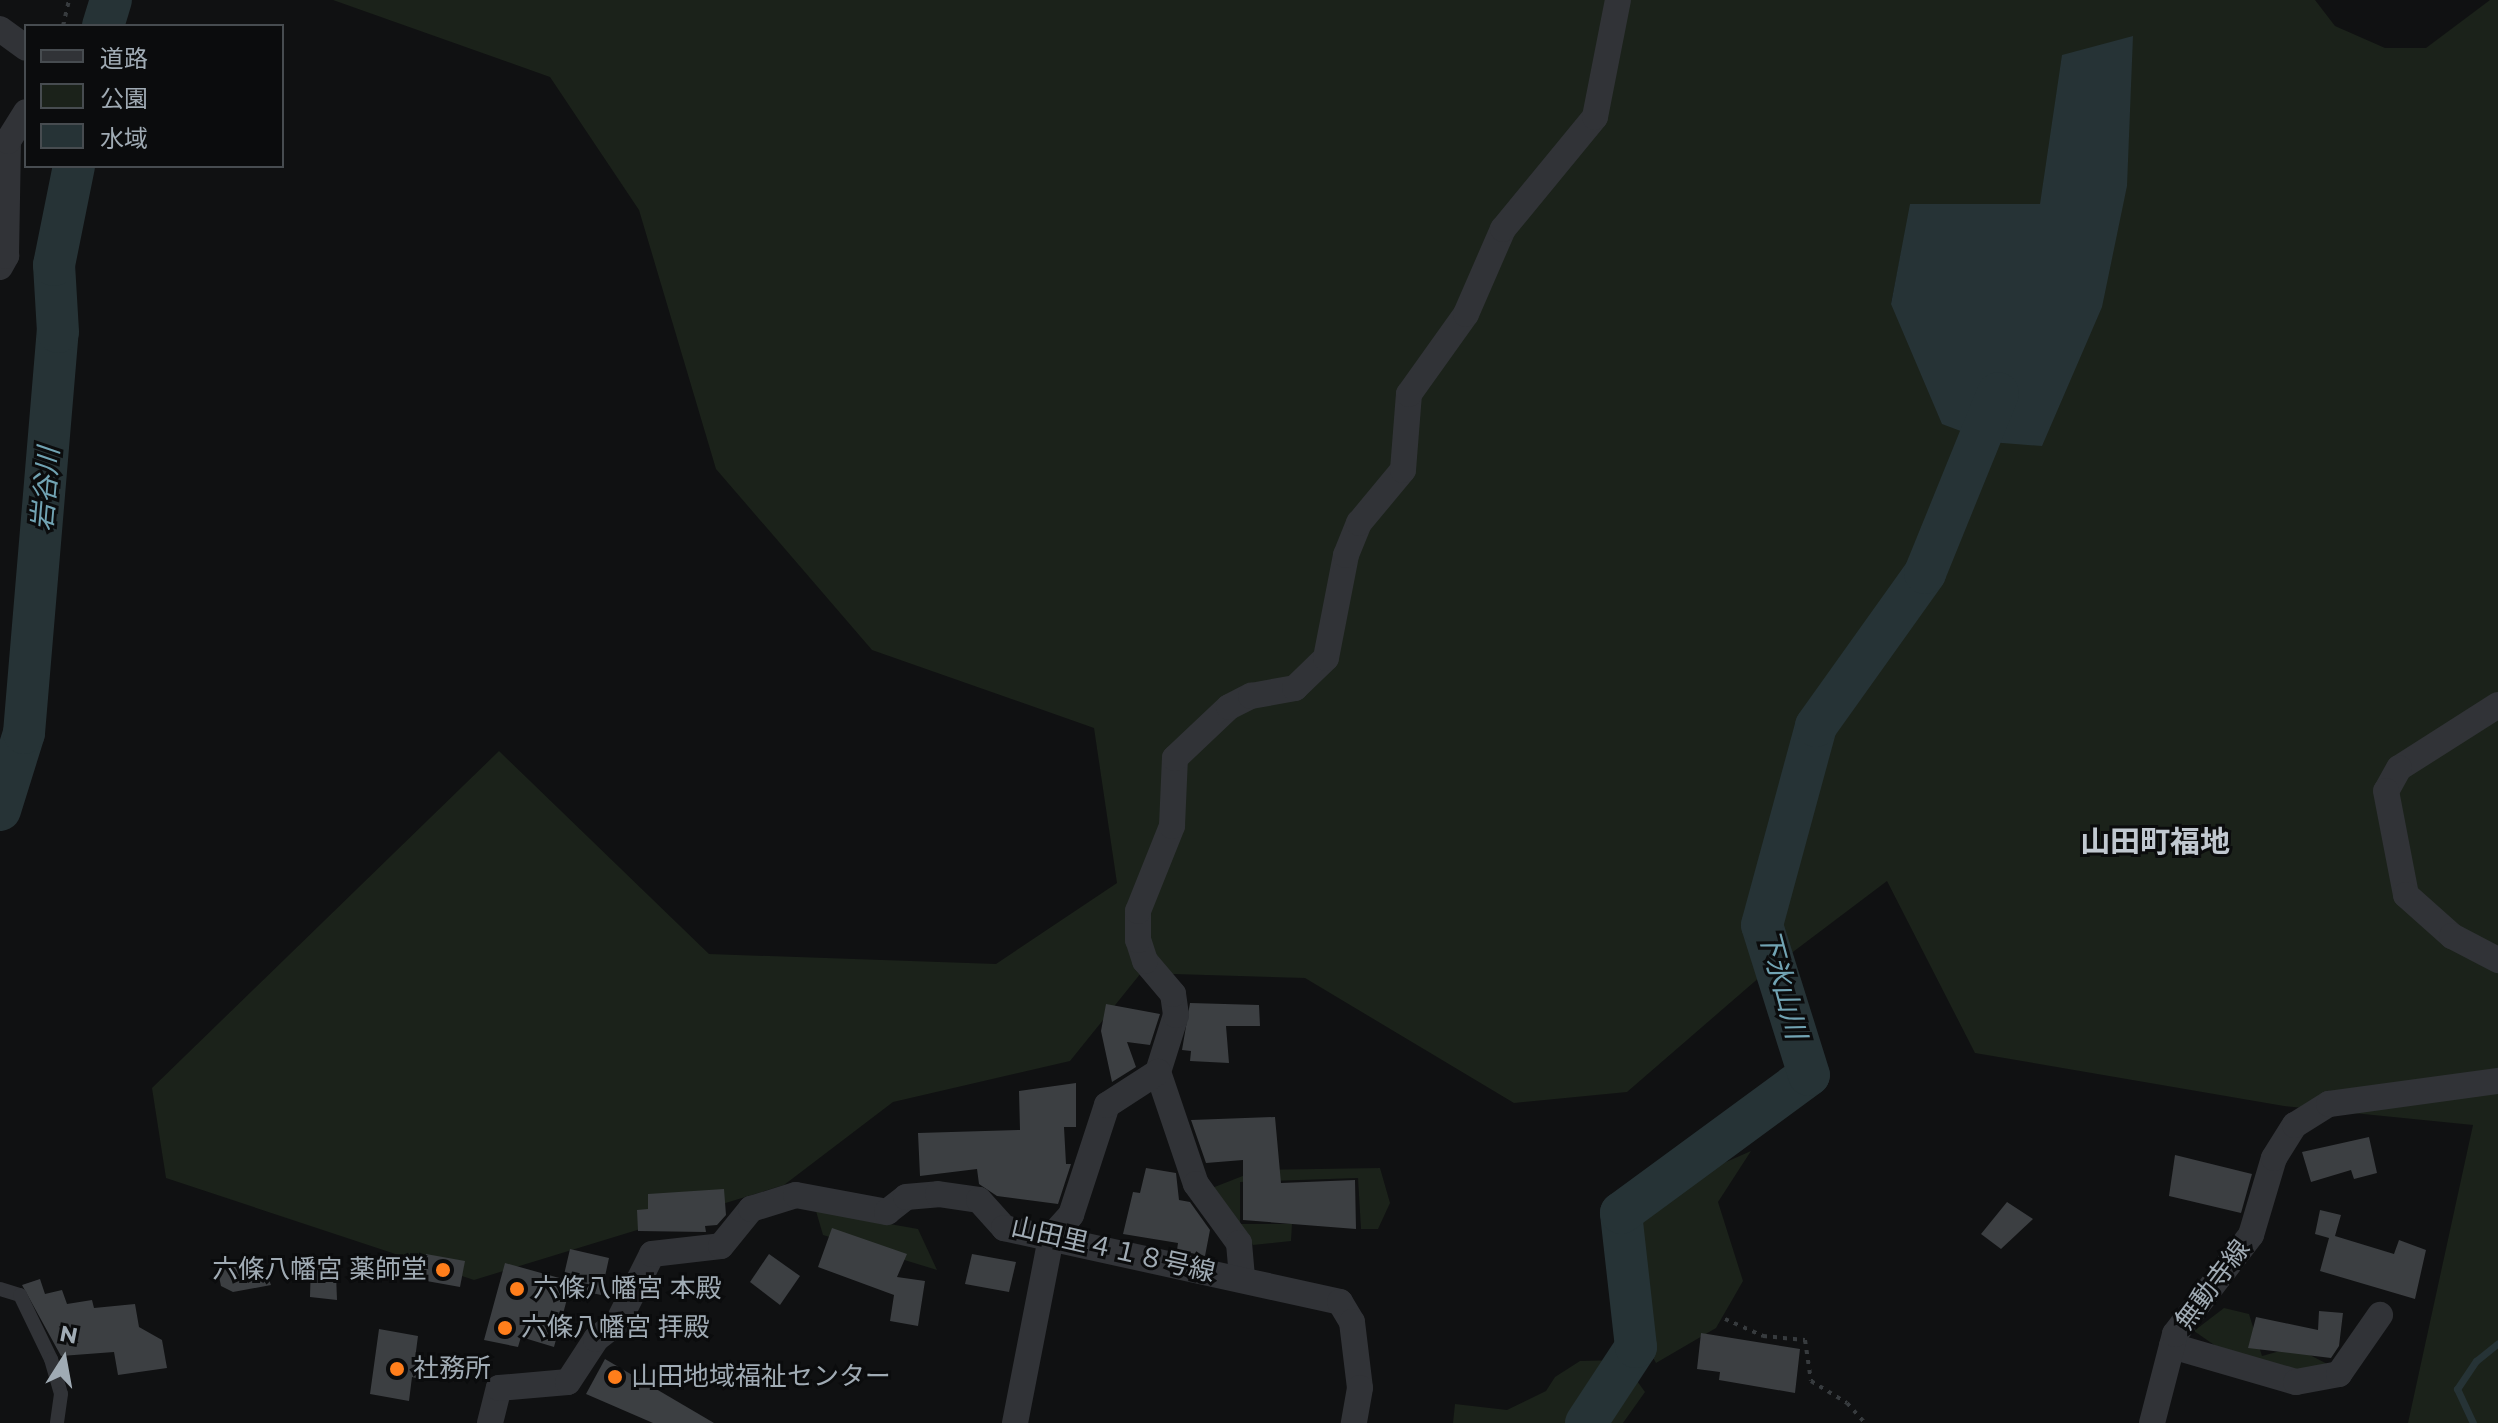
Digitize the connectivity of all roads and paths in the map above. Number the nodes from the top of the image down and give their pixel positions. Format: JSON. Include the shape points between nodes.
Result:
{"nodes":[{"id":1,"x":69,"y":0,"type":"edge"},
{"id":2,"x":1618,"y":0,"type":"edge"},
{"id":3,"x":63,"y":24,"type":"edge"},
{"id":4,"x":0,"y":29,"type":"edge"},
{"id":5,"x":24,"y":47,"type":"edge"},
{"id":6,"x":24,"y":115,"type":"edge"},
{"id":7,"x":0,"y":267,"type":"edge"},
{"id":8,"x":2498,"y":705,"type":"edge"},
{"id":9,"x":2498,"y":960,"type":"edge"},
{"id":10,"x":1158,"y":1072,"type":"junction"},
{"id":11,"x":2498,"y":1081,"type":"edge"},
{"id":12,"x":1051,"y":1237,"type":"junction"},
{"id":13,"x":1242,"y":1280,"type":"junction"},
{"id":14,"x":0,"y":1289,"type":"edge"},
{"id":15,"x":2380,"y":1315,"type":"dead end"},
{"id":16,"x":1725,"y":1319,"type":"dead end"},
{"id":17,"x":2172,"y":1346,"type":"junction"},
{"id":18,"x":57,"y":1423,"type":"edge"},
{"id":19,"x":490,"y":1423,"type":"edge"},
{"id":20,"x":1015,"y":1423,"type":"edge"},
{"id":21,"x":1354,"y":1423,"type":"edge"},
{"id":22,"x":1865,"y":1423,"type":"edge"},
{"id":23,"x":2152,"y":1423,"type":"edge"}],
"edges":[{"from":1,"to":3,"type":"path"},
{"from":2,"to":10,"type":"street","via":[[1595,117],[1503,229],[1466,314],[1409,394],[1403,470],[1359,523],[1346,555],[1326,658],[1295,688],[1251,696],[1229,707],[1175,758],[1172,826],[1138,911],[1138,940],[1145,961],[1173,994],[1176,1015]]},
{"from":4,"to":5,"type":"street"},
{"from":6,"to":7,"type":"street","via":[[8,141],[6,256]]},
{"from":8,"to":9,"type":"street","via":[[2399,768],[2386,791],[2406,895],[2452,936]]},
{"from":10,"to":12,"type":"street","via":[[1107,1105],[1092,1165],[1071,1215]]},
{"from":10,"to":13,"type":"street","via":[[1196,1184],[1239,1243]]},
{"from":11,"to":17,"type":"street","name":"無動寺線","via":[[2329,1104],[2295,1125],[2274,1158],[2251,1235],[2175,1334]]},
{"from":12,"to":13,"type":"street","name":"山田里４１８号線"},
{"from":12,"to":19,"type":"street","name":"山田里４１８号線","via":[[1004,1228],[979,1200],[938,1194],[906,1197],[887,1212],[796,1195],[751,1209],[721,1246],[652,1254],[618,1322],[596,1339],[568,1382],[499,1388]]},
{"from":12,"to":20,"type":"street"},
{"from":13,"to":21,"type":"street","name":"山田里４１８号線","via":[[1340,1302],[1352,1322],[1360,1388]]},
{"from":14,"to":18,"type":"lane","via":[[20,1295],[51,1359],[61,1394]]},
{"from":15,"to":17,"type":"street","via":[[2339,1374],[2296,1382]]},
{"from":16,"to":22,"type":"path","via":[[1763,1336],[1805,1340],[1811,1381],[1847,1403]]},
{"from":17,"to":23,"type":"street","name":"無動寺線"}]}
